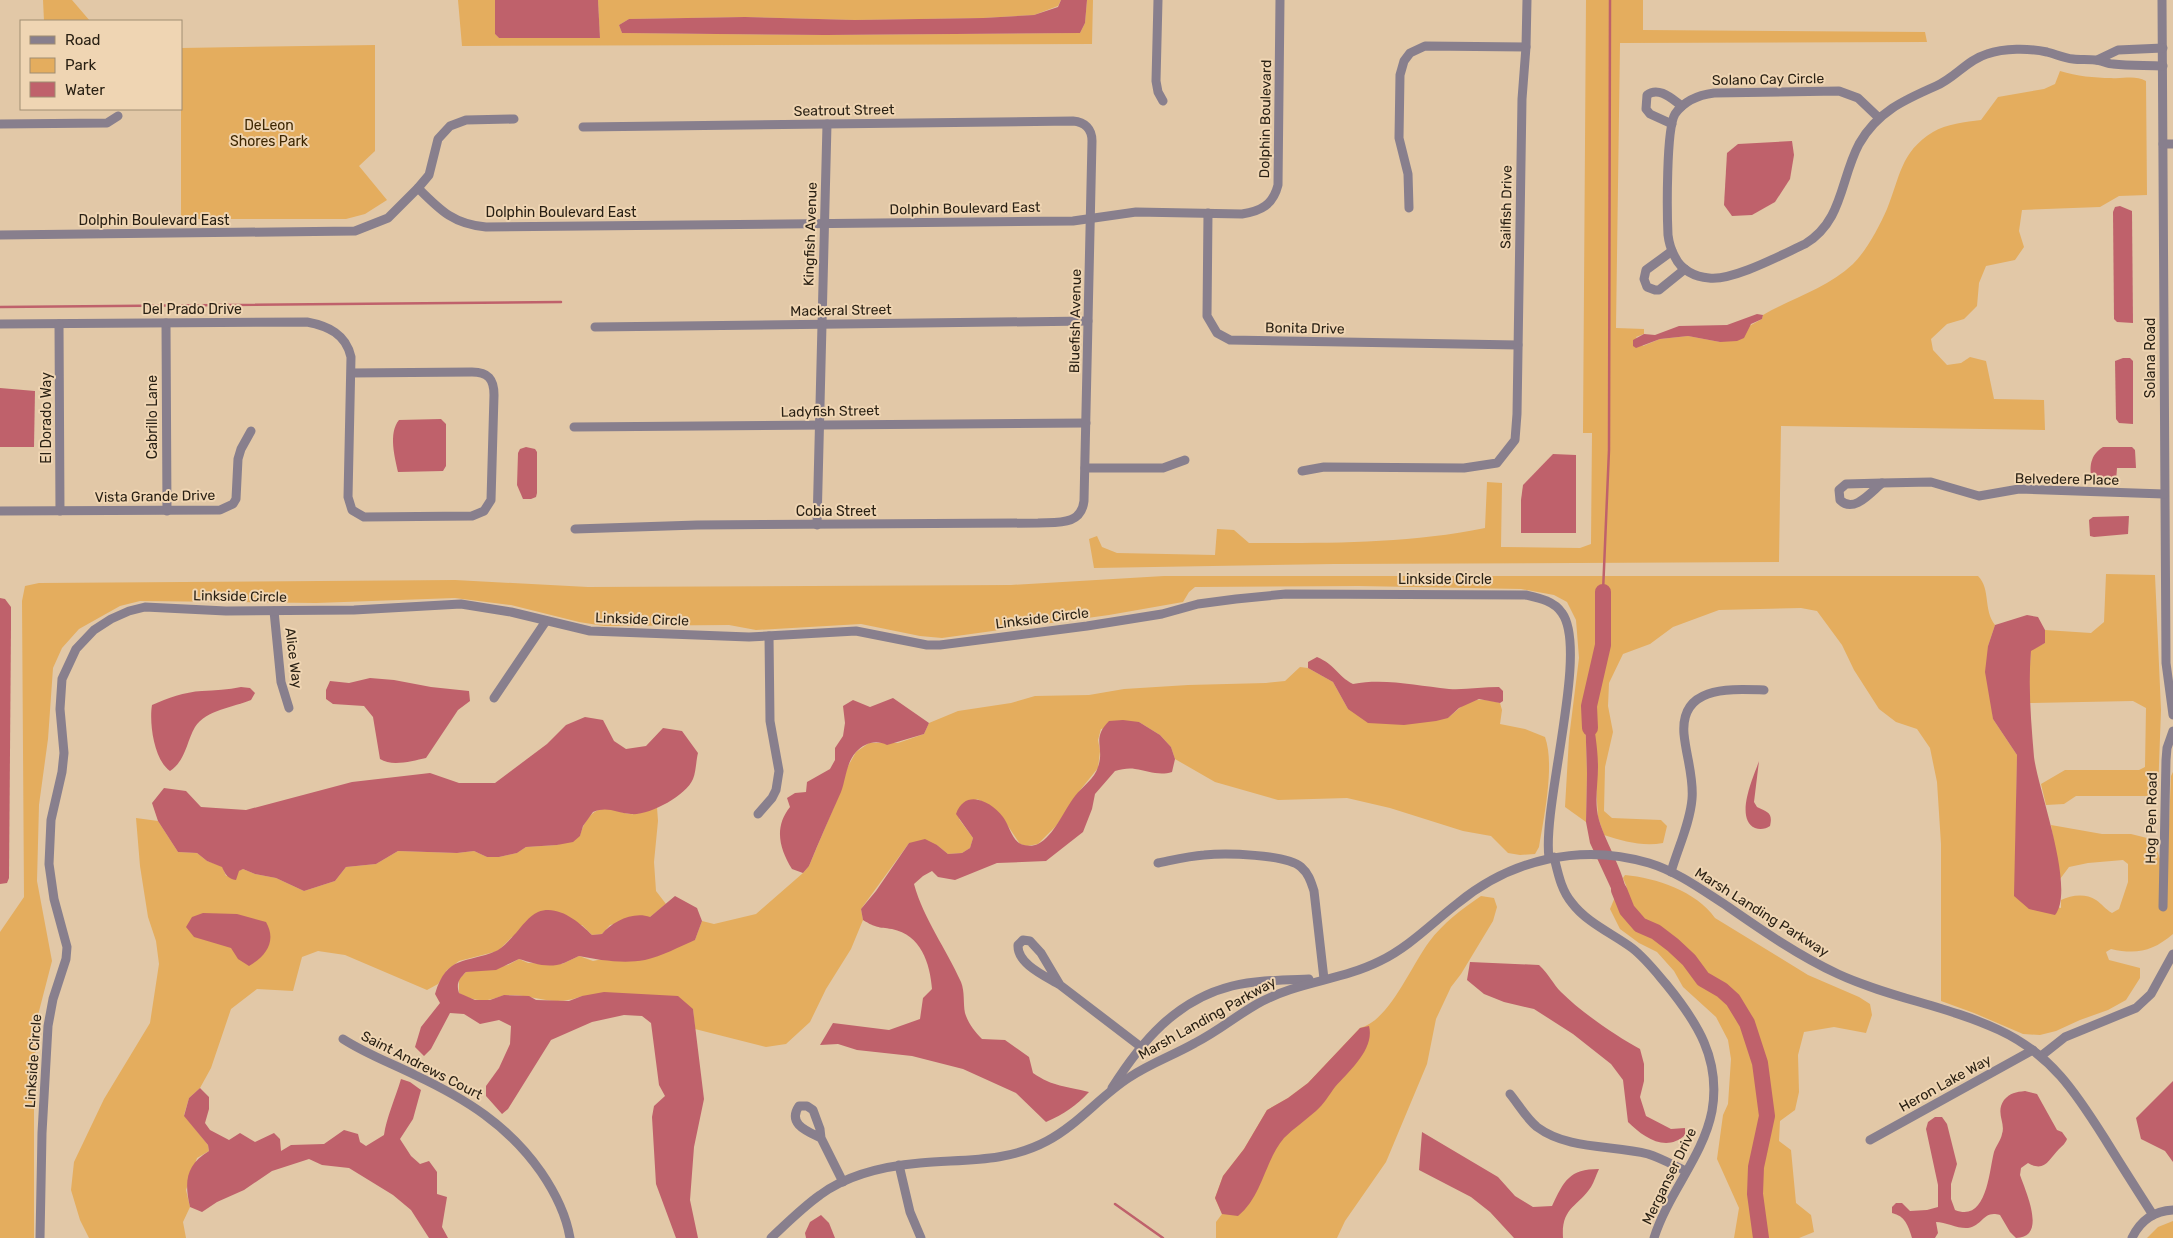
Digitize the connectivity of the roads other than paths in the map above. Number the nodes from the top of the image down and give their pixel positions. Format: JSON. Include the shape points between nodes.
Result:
{"nodes":[{"id":1,"x":1158,"y":0,"type":"edge"},
{"id":2,"x":1280,"y":0,"type":"edge"},
{"id":3,"x":1527,"y":0,"type":"edge"},
{"id":4,"x":2162,"y":0,"type":"edge"},
{"id":5,"x":1526,"y":47,"type":"junction"},
{"id":6,"x":2163,"y":48,"type":"junction"},
{"id":7,"x":2097,"y":60,"type":"junction"},
{"id":8,"x":2163,"y":66,"type":"junction"},
{"id":9,"x":1163,"y":100,"type":"dead end"},
{"id":10,"x":1682,"y":106,"type":"junction"},
{"id":11,"x":118,"y":116,"type":"dead end"},
{"id":12,"x":1878,"y":118,"type":"junction"},
{"id":13,"x":514,"y":119,"type":"dead end"},
{"id":14,"x":0,"y":124,"type":"edge"},
{"id":15,"x":827,"y":124,"type":"junction"},
{"id":16,"x":1672,"y":124,"type":"junction"},
{"id":17,"x":583,"y":127,"type":"dead end"},
{"id":18,"x":1092,"y":141,"type":"joint"},
{"id":19,"x":2163,"y":144,"type":"junction"},
{"id":20,"x":2173,"y":144,"type":"edge"},
{"id":21,"x":418,"y":188,"type":"junction"},
{"id":22,"x":1409,"y":208,"type":"dead end"},
{"id":23,"x":1208,"y":213,"type":"junction"},
{"id":24,"x":1090,"y":218,"type":"junction"},
{"id":25,"x":824,"y":224,"type":"junction"},
{"id":26,"x":0,"y":235,"type":"edge"},
{"id":27,"x":1672,"y":251,"type":"junction"},
{"id":28,"x":1684,"y":269,"type":"junction"},
{"id":29,"x":1088,"y":321,"type":"junction"},
{"id":30,"x":166,"y":323,"type":"junction"},
{"id":31,"x":0,"y":324,"type":"edge"},
{"id":32,"x":59,"y":324,"type":"junction"},
{"id":33,"x":822,"y":324,"type":"junction"},
{"id":34,"x":594,"y":327,"type":"dead end"},
{"id":35,"x":1518,"y":345,"type":"junction"},
{"id":36,"x":351,"y":373,"type":"junction"},
{"id":37,"x":1086,"y":423,"type":"junction"},
{"id":38,"x":819,"y":425,"type":"junction"},
{"id":39,"x":574,"y":427,"type":"dead end"},
{"id":40,"x":251,"y":431,"type":"dead end"},
{"id":41,"x":1185,"y":460,"type":"dead end"},
{"id":42,"x":1085,"y":468,"type":"junction"},
{"id":43,"x":1302,"y":471,"type":"dead end"},
{"id":44,"x":1882,"y":483,"type":"dead end"},
{"id":45,"x":2164,"y":494,"type":"junction"},
{"id":46,"x":1084,"y":501,"type":"joint"},
{"id":47,"x":167,"y":510,"type":"junction"},
{"id":48,"x":60,"y":511,"type":"junction"},
{"id":49,"x":0,"y":512,"type":"edge"},
{"id":50,"x":817,"y":524,"type":"junction"},
{"id":51,"x":575,"y":529,"type":"dead end"},
{"id":52,"x":274,"y":611,"type":"junction"},
{"id":53,"x":546,"y":621,"type":"junction"},
{"id":54,"x":769,"y":636,"type":"junction"},
{"id":55,"x":1764,"y":690,"type":"dead end"},
{"id":56,"x":494,"y":698,"type":"dead end"},
{"id":57,"x":289,"y":708,"type":"dead end"},
{"id":58,"x":2173,"y":715,"type":"edge"},
{"id":59,"x":2173,"y":731,"type":"edge"},
{"id":60,"x":758,"y":814,"type":"dead end"},
{"id":61,"x":1552,"y":858,"type":"junction"},
{"id":62,"x":1158,"y":863,"type":"dead end"},
{"id":63,"x":1671,"y":872,"type":"junction"},
{"id":64,"x":2163,"y":907,"type":"dead end"},
{"id":65,"x":2173,"y":954,"type":"edge"},
{"id":66,"x":1324,"y":979,"type":"junction"},
{"id":67,"x":1060,"y":985,"type":"junction"},
{"id":68,"x":343,"y":1039,"type":"dead end"},
{"id":69,"x":1141,"y":1046,"type":"junction"},
{"id":70,"x":2034,"y":1050,"type":"junction"},
{"id":71,"x":2041,"y":1056,"type":"junction"},
{"id":72,"x":1109,"y":1092,"type":"junction"},
{"id":73,"x":1510,"y":1094,"type":"dead end"},
{"id":74,"x":821,"y":1138,"type":"dead end"},
{"id":75,"x":1870,"y":1140,"type":"dead end"},
{"id":76,"x":899,"y":1165,"type":"junction"},
{"id":77,"x":1686,"y":1171,"type":"junction"},
{"id":78,"x":842,"y":1182,"type":"junction"},
{"id":79,"x":2173,"y":1210,"type":"edge"},
{"id":80,"x":2154,"y":1215,"type":"junction"},
{"id":81,"x":40,"y":1238,"type":"edge"},
{"id":82,"x":570,"y":1238,"type":"edge"},
{"id":83,"x":771,"y":1238,"type":"edge"},
{"id":84,"x":922,"y":1238,"type":"edge"},
{"id":85,"x":1654,"y":1238,"type":"edge"},
{"id":86,"x":2132,"y":1238,"type":"edge"}],
"edges":[{"from":1,"to":9,"type":"street","via":[[1156,81]]},
{"from":2,"to":23,"type":"street","name":"Dolphin Boulevard","via":[[1276,194],[1264,208],[1254,212]]},
{"from":3,"to":5,"type":"street","name":"Sailfish Drive"},
{"from":4,"to":6,"type":"street","name":"Solana Road"},
{"from":5,"to":22,"type":"street","via":[[1425,46],[1410,53],[1404,61],[1400,75],[1399,138],[1408,174]]},
{"from":5,"to":35,"type":"street","name":"Sailfish Drive","via":[[1522,99]]},
{"from":6,"to":7,"type":"street","via":[[2118,50]]},
{"from":6,"to":8,"type":"street","name":"Solana Road"},
{"from":7,"to":8,"type":"street","via":[[2112,64]]},
{"from":7,"to":12,"type":"street","via":[[2069,59],[2038,50],[1988,54],[1964,66],[1937,86],[1901,101]]},
{"from":8,"to":19,"type":"street","name":"Solana Road"},
{"from":10,"to":12,"type":"street","name":"Solano Cay Circle","via":[[1693,98],[1714,92],[1839,92],[1858,98]]},
{"from":10,"to":16,"type":"street"},
{"from":10,"to":16,"type":"street","via":[[1659,92],[1647,95],[1646,110]]},
{"from":11,"to":14,"type":"street","via":[[107,124]]},
{"from":12,"to":28,"type":"street","via":[[1855,153],[1836,211],[1814,238],[1726,277],[1702,278]]},
{"from":13,"to":21,"type":"street","via":[[466,120],[450,126],[438,139],[429,175]]},
{"from":15,"to":17,"type":"street","name":"Seatrout Street"},
{"from":15,"to":18,"type":"street","name":"Seatrout Street","via":[[1073,121],[1090,129]]},
{"from":15,"to":25,"type":"street","name":"Kingfish Avenue"},
{"from":16,"to":27,"type":"street","via":[[1668,235]]},
{"from":18,"to":24,"type":"street","name":"Bluefish Avenue"},
{"from":19,"to":20,"type":"street"},
{"from":19,"to":45,"type":"street","name":"Solana Road"},
{"from":21,"to":25,"type":"street","name":"Dolphin Boulevard East","via":[[451,218],[464,224],[486,227]]},
{"from":21,"to":26,"type":"street","name":"Dolphin Boulevard East","via":[[388,218],[356,231]]},
{"from":23,"to":24,"type":"street","name":"Dolphin Boulevard","via":[[1136,212]]},
{"from":23,"to":35,"type":"street","name":"Bonita Drive","via":[[1207,316],[1214,330],[1230,340]]},
{"from":24,"to":25,"type":"street","name":"Dolphin Boulevard East","via":[[1073,221]]},
{"from":24,"to":29,"type":"street","name":"Bluefish Avenue"},
{"from":25,"to":33,"type":"street","name":"Kingfish Avenue"},
{"from":27,"to":28,"type":"street"},
{"from":27,"to":28,"type":"street","via":[[1646,270],[1647,288],[1659,290]]},
{"from":29,"to":33,"type":"street","name":"Mackeral Street"},
{"from":29,"to":37,"type":"street","name":"Bluefish Avenue"},
{"from":30,"to":32,"type":"street","name":"Del Prado Drive"},
{"from":30,"to":36,"type":"street","name":"Del Prado Drive","via":[[300,322],[320,325],[346,342],[351,357]]},
{"from":30,"to":47,"type":"street","name":"Cabrillo Lane"},
{"from":31,"to":32,"type":"street","name":"Del Prado Drive"},
{"from":32,"to":48,"type":"street","name":"El Dorado Way"},
{"from":33,"to":34,"type":"street","name":"Mackeral Street"},
{"from":33,"to":38,"type":"street","name":"Kingfish Avenue"},
{"from":35,"to":43,"type":"street","name":"Sailfish Drive","via":[[1515,440],[1496,463],[1464,468],[1324,467]]},
{"from":36,"to":36,"type":"street","name":"Del Prado Drive","via":[[348,497],[354,512],[364,516],[472,516],[484,511],[491,500],[494,404],[494,386],[488,375],[472,372]]},
{"from":37,"to":38,"type":"street","name":"Ladyfish Street"},
{"from":37,"to":42,"type":"street","name":"Bluefish Avenue"},
{"from":38,"to":39,"type":"street","name":"Ladyfish Street"},
{"from":38,"to":50,"type":"street","name":"Kingfish Avenue"},
{"from":40,"to":47,"type":"street","name":"Vista Grande Drive","via":[[238,460],[237,493],[233,504],[220,510]]},
{"from":41,"to":42,"type":"street","via":[[1163,468]]},
{"from":42,"to":46,"type":"street","name":"Bluefish Avenue"},
{"from":44,"to":45,"type":"street","name":"Belvedere Place","via":[[1931,482],[1979,496],[2019,489]]},
{"from":45,"to":58,"type":"street","name":"Solana Road","via":[[2166,664]]},
{"from":46,"to":50,"type":"street","name":"Cobia Street","via":[[1081,514],[1068,522]]},
{"from":47,"to":48,"type":"street","name":"Vista Grande Drive"},
{"from":48,"to":49,"type":"street","name":"Vista Grande Drive"},
{"from":50,"to":51,"type":"street","name":"Cobia Street"},
{"from":52,"to":53,"type":"street","name":"Linkside Circle","via":[[461,604]]},
{"from":52,"to":57,"type":"street","name":"Alice Way","via":[[281,682]]},
{"from":52,"to":81,"type":"street","name":"Linkside Circle","via":[[156,607],[129,611],[94,630],[76,649],[62,679],[64,753],[51,820],[49,864],[66,960],[48,1026]]},
{"from":53,"to":54,"type":"street","name":"Linkside Circle","via":[[619,633]]},
{"from":53,"to":56,"type":"street"},
{"from":54,"to":60,"type":"street","via":[[770,721],[779,772],[776,790]]},
{"from":54,"to":61,"type":"street","name":"Linkside Circle","via":[[856,631],[940,645],[1087,626],[1162,614],[1198,604],[1286,594],[1512,593],[1538,598],[1551,602],[1562,612],[1570,642],[1568,695],[1556,762],[1548,839]]},
{"from":55,"to":63,"type":"street","via":[[1714,690],[1698,699],[1688,713],[1684,733],[1692,798]]},
{"from":59,"to":64,"type":"street","name":"Hog Pen Road","via":[[2166,760]]},
{"from":61,"to":63,"type":"street","name":"Marsh Landing Parkway","via":[[1619,857]]},
{"from":61,"to":66,"type":"street","name":"Marsh Landing Parkway","via":[[1501,874],[1479,887],[1418,937],[1380,961]]},
{"from":61,"to":77,"type":"street","name":"Merganser Drive","via":[[1572,904],[1644,958],[1688,1010],[1701,1033],[1713,1078],[1712,1109],[1705,1136]]},
{"from":62,"to":66,"type":"street","via":[[1208,855],[1275,857],[1301,867],[1311,880],[1314,891]]},
{"from":63,"to":70,"type":"street","name":"Marsh Landing Parkway","via":[[1782,943],[1836,973],[1895,997],[1997,1029]]},
{"from":65,"to":71,"type":"street","via":[[2151,994],[2136,1008],[2065,1037]]},
{"from":66,"to":69,"type":"street","name":"Marsh Landing Parkway","via":[[1250,982],[1214,992],[1180,1009]]},
{"from":66,"to":72,"type":"street","name":"Marsh Landing Parkway","via":[[1293,988],[1258,1004],[1195,1043],[1144,1068]]},
{"from":67,"to":67,"type":"street","via":[[1041,953],[1030,941],[1023,940],[1018,945],[1021,958]]},
{"from":67,"to":69,"type":"street"},
{"from":68,"to":82,"type":"street","name":"Saint Andrews Court","via":[[469,1103],[500,1126],[546,1179],[566,1221]]},
{"from":69,"to":72,"type":"street","name":"Marsh Landing Parkway"},
{"from":70,"to":71,"type":"street","name":"Marsh Landing Parkway"},
{"from":70,"to":75,"type":"street","name":"Heron Lake Way"},
{"from":71,"to":80,"type":"street","name":"Marsh Landing Parkway","via":[[2076,1094]]},
{"from":72,"to":76,"type":"street","name":"Marsh Landing Parkway","via":[[1062,1133],[1021,1152],[980,1160]]},
{"from":73,"to":77,"type":"street","via":[[1537,1127],[1550,1134],[1573,1142],[1649,1155]]},
{"from":74,"to":78,"type":"street"},
{"from":76,"to":78,"type":"street","name":"Marsh Landing Parkway"},
{"from":76,"to":84,"type":"street","via":[[910,1212]]},
{"from":77,"to":85,"type":"street","name":"Merganser Drive","via":[[1666,1207]]},
{"from":78,"to":83,"type":"street","name":"Marsh Landing Parkway","via":[[822,1193]]},
{"from":79,"to":80,"type":"street"},
{"from":80,"to":86,"type":"street","via":[[2141,1224]]}]}
